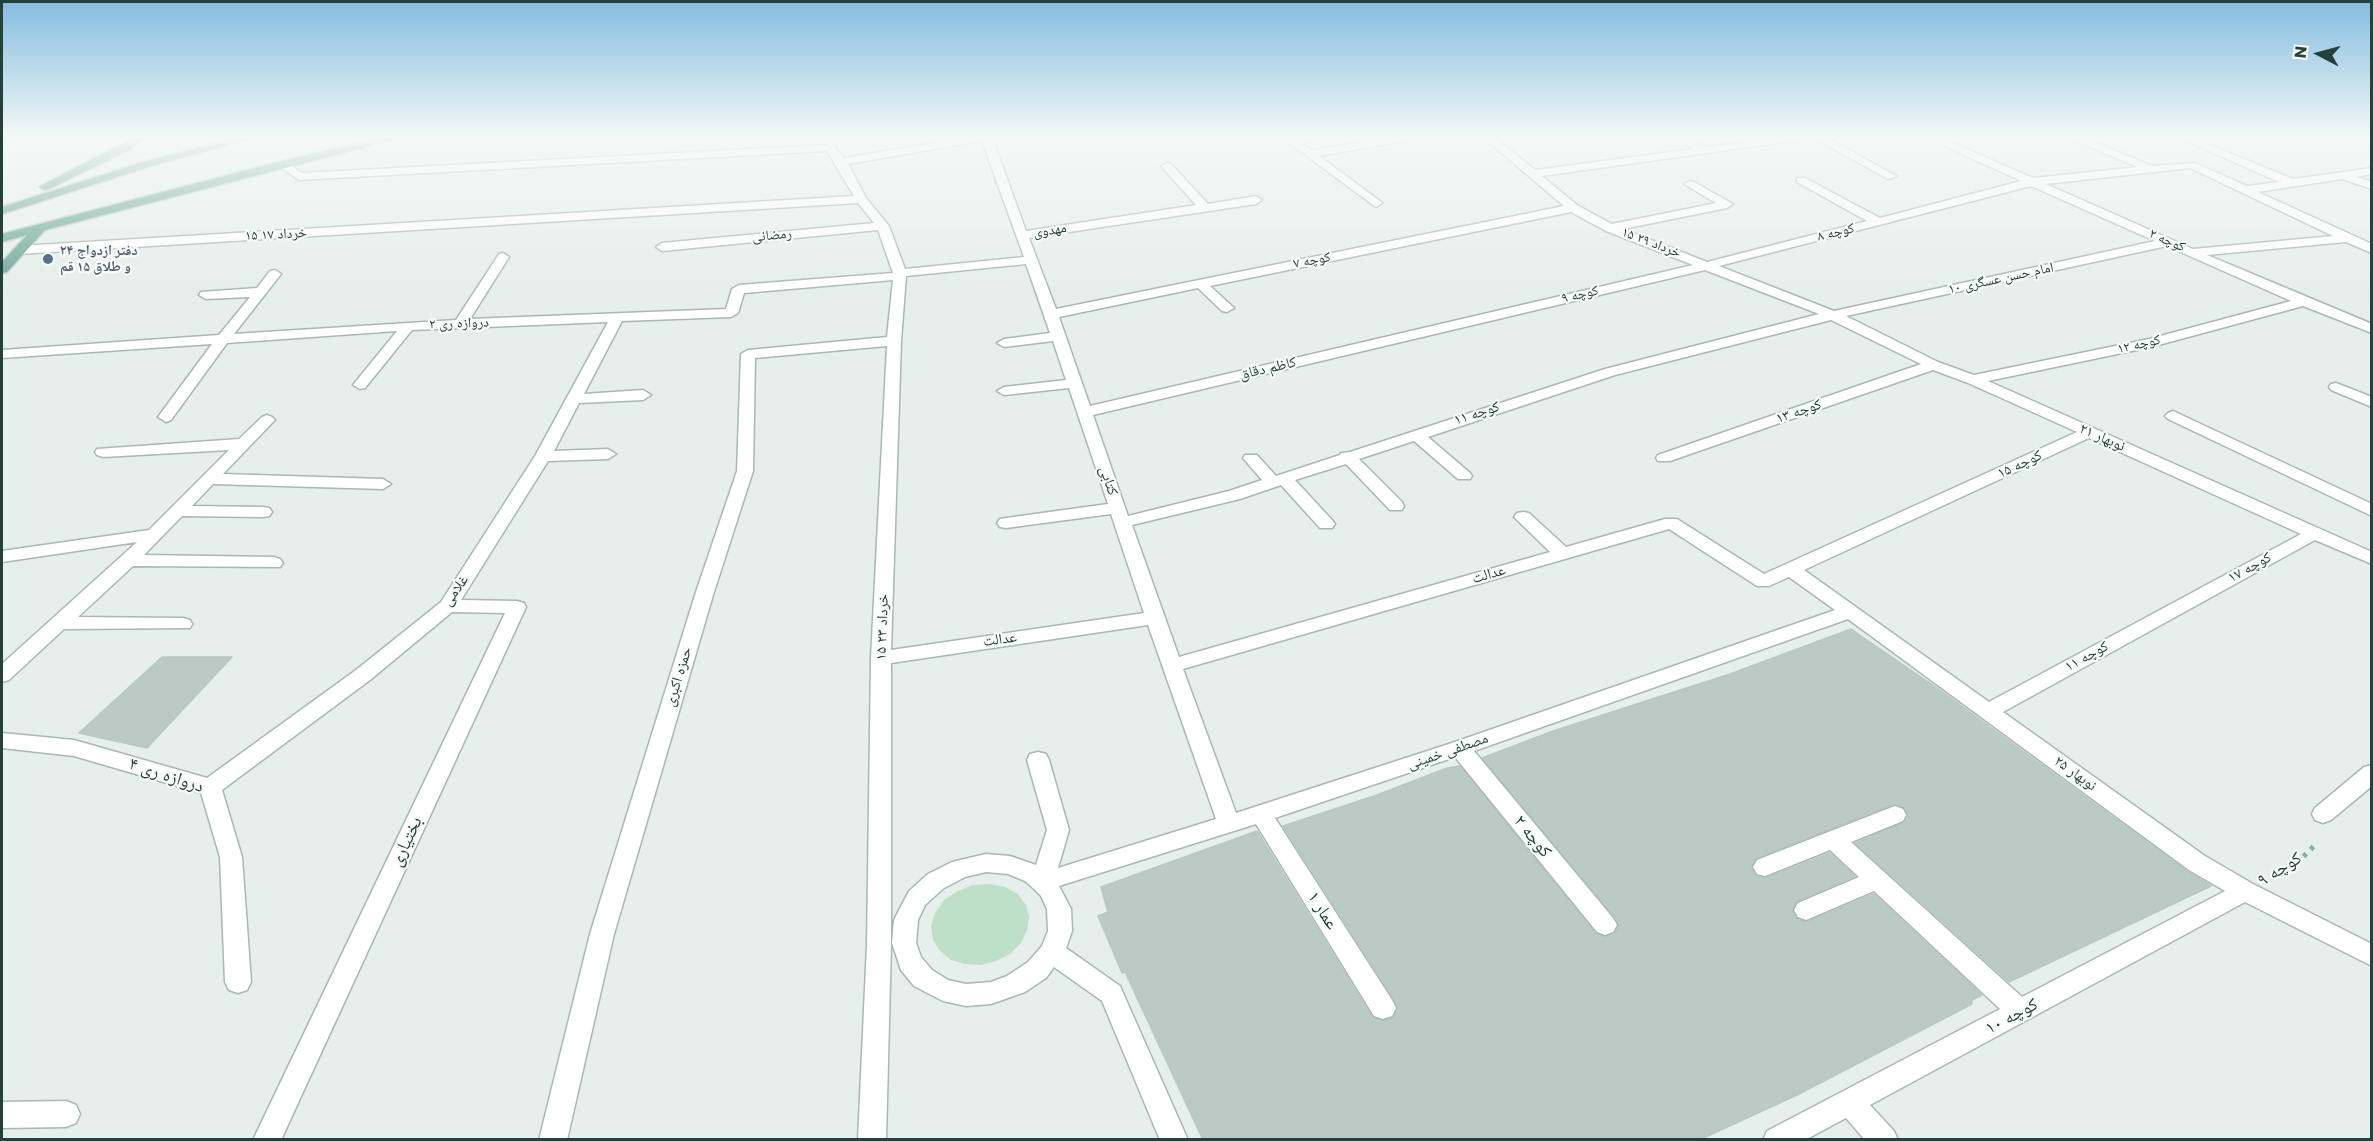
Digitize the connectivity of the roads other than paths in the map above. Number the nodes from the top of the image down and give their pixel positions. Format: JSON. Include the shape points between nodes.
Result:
{"nodes":[{"id":1,"x":41,"y":190,"type":"edge"},
{"id":2,"x":64,"y":190,"type":"edge"},
{"id":3,"x":183,"y":190,"type":"edge"},
{"id":4,"x":856,"y":190,"type":"edge"},
{"id":5,"x":1006,"y":190,"type":"edge"},
{"id":6,"x":1189,"y":190,"type":"edge"},
{"id":7,"x":1360,"y":190,"type":"edge"},
{"id":8,"x":1551,"y":190,"type":"edge"},
{"id":9,"x":1703,"y":190,"type":"edge"},
{"id":10,"x":1820,"y":190,"type":"edge"},
{"id":11,"x":2000,"y":190,"type":"edge"},
{"id":12,"x":2051,"y":190,"type":"edge"},
{"id":13,"x":2246,"y":190,"type":"edge"},
{"id":14,"x":861,"y":199,"type":"junction"},
{"id":15,"x":1256,"y":200,"type":"dead end"},
{"id":16,"x":1377,"y":203,"type":"dead end"},
{"id":17,"x":1205,"y":208,"type":"junction"},
{"id":18,"x":1573,"y":208,"type":"junction"},
{"id":19,"x":2,"y":210,"type":"edge"},
{"id":20,"x":1879,"y":222,"type":"junction"},
{"id":21,"x":883,"y":226,"type":"junction"},
{"id":22,"x":41,"y":228,"type":"junction"},
{"id":23,"x":1610,"y":228,"type":"junction"},
{"id":24,"x":1022,"y":235,"type":"junction"},
{"id":25,"x":2,"y":238,"type":"edge"},
{"id":26,"x":2347,"y":238,"type":"junction"},
{"id":27,"x":2168,"y":242,"type":"junction"},
{"id":28,"x":662,"y":246,"type":"dead end"},
{"id":29,"x":2372,"y":249,"type":"edge"},
{"id":30,"x":19,"y":250,"type":"junction"},
{"id":31,"x":2193,"y":252,"type":"junction"},
{"id":32,"x":503,"y":257,"type":"dead end"},
{"id":33,"x":1031,"y":260,"type":"junction"},
{"id":34,"x":1709,"y":265,"type":"junction"},
{"id":35,"x":2,"y":268,"type":"edge"},
{"id":36,"x":275,"y":274,"type":"dead end"},
{"id":37,"x":899,"y":274,"type":"junction"},
{"id":38,"x":1200,"y":283,"type":"junction"},
{"id":39,"x":260,"y":292,"type":"junction"},
{"id":40,"x":206,"y":295,"type":"dead end"},
{"id":41,"x":2304,"y":302,"type":"junction"},
{"id":42,"x":1227,"y":308,"type":"dead end"},
{"id":43,"x":1051,"y":314,"type":"junction"},
{"id":44,"x":1833,"y":315,"type":"junction"},
{"id":45,"x":617,"y":318,"type":"junction"},
{"id":46,"x":460,"y":324,"type":"junction"},
{"id":47,"x":1452,"y":326,"type":"joint"},
{"id":48,"x":408,"y":327,"type":"junction"},
{"id":49,"x":2372,"y":330,"type":"edge"},
{"id":50,"x":1059,"y":336,"type":"junction"},
{"id":51,"x":223,"y":339,"type":"junction"},
{"id":52,"x":894,"y":341,"type":"junction"},
{"id":53,"x":1004,"y":343,"type":"dead end"},
{"id":54,"x":2,"y":354,"type":"edge"},
{"id":55,"x":1934,"y":365,"type":"junction"},
{"id":56,"x":1973,"y":380,"type":"junction"},
{"id":57,"x":1075,"y":383,"type":"junction"},
{"id":58,"x":360,"y":385,"type":"dead end"},
{"id":59,"x":2336,"y":387,"type":"dead end"},
{"id":60,"x":1004,"y":391,"type":"dead end"},
{"id":61,"x":642,"y":395,"type":"dead end"},
{"id":62,"x":574,"y":399,"type":"junction"},
{"id":63,"x":2372,"y":403,"type":"edge"},
{"id":64,"x":1085,"y":412,"type":"junction"},
{"id":65,"x":2173,"y":416,"type":"dead end"},
{"id":66,"x":166,"y":417,"type":"dead end"},
{"id":67,"x":267,"y":420,"type":"dead end"},
{"id":68,"x":2090,"y":432,"type":"junction"},
{"id":69,"x":1415,"y":434,"type":"junction"},
{"id":70,"x":243,"y":444,"type":"junction"},
{"id":71,"x":103,"y":452,"type":"dead end"},
{"id":72,"x":608,"y":454,"type":"dead end"},
{"id":73,"x":543,"y":456,"type":"junction"},
{"id":74,"x":1347,"y":456,"type":"junction"},
{"id":75,"x":1251,"y":458,"type":"dead end"},
{"id":76,"x":1664,"y":458,"type":"dead end"},
{"id":77,"x":1464,"y":476,"type":"dead end"},
{"id":78,"x":208,"y":479,"type":"junction"},
{"id":79,"x":1278,"y":480,"type":"junction"},
{"id":80,"x":383,"y":484,"type":"dead end"},
{"id":81,"x":1396,"y":506,"type":"dead end"},
{"id":82,"x":177,"y":511,"type":"junction"},
{"id":83,"x":2372,"y":511,"type":"edge"},
{"id":84,"x":262,"y":512,"type":"dead end"},
{"id":85,"x":1120,"y":515,"type":"junction"},
{"id":86,"x":1523,"y":518,"type":"dead end"},
{"id":87,"x":1006,"y":523,"type":"dead end"},
{"id":88,"x":1326,"y":524,"type":"dead end"},
{"id":89,"x":2315,"y":533,"type":"junction"},
{"id":90,"x":155,"y":534,"type":"junction"},
{"id":91,"x":1563,"y":554,"type":"junction"},
{"id":92,"x":2,"y":556,"type":"edge"},
{"id":93,"x":2372,"y":559,"type":"edge"},
{"id":94,"x":129,"y":560,"type":"junction"},
{"id":95,"x":274,"y":563,"type":"dead end"},
{"id":96,"x":1792,"y":570,"type":"junction"},
{"id":97,"x":2185,"y":603,"type":"joint"},
{"id":98,"x":448,"y":606,"type":"junction"},
{"id":99,"x":1850,"y":612,"type":"junction"},
{"id":100,"x":1155,"y":618,"type":"junction"},
{"id":101,"x":63,"y":622,"type":"junction"},
{"id":102,"x":183,"y":624,"type":"dead end"},
{"id":103,"x":881,"y":658,"type":"junction"},
{"id":104,"x":1172,"y":666,"type":"junction"},
{"id":105,"x":2,"y":675,"type":"edge"},
{"id":106,"x":1989,"y":711,"type":"junction"},
{"id":107,"x":2,"y":740,"type":"edge"},
{"id":108,"x":1459,"y":748,"type":"junction"},
{"id":109,"x":1038,"y":760,"type":"dead end"},
{"id":110,"x":2372,"y":773,"type":"edge"},
{"id":111,"x":210,"y":788,"type":"junction"},
{"id":112,"x":1260,"y":814,"type":"junction"},
{"id":113,"x":2323,"y":814,"type":"road end"},
{"id":114,"x":1895,"y":815,"type":"dead end"},
{"id":115,"x":1228,"y":824,"type":"junction"},
{"id":116,"x":1833,"y":839,"type":"junction"},
{"id":117,"x":1765,"y":867,"type":"dead end"},
{"id":118,"x":1877,"y":880,"type":"junction"},
{"id":119,"x":1042,"y":882,"type":"junction"},
{"id":120,"x":2245,"y":891,"type":"junction"},
{"id":121,"x":1806,"y":910,"type":"dead end"},
{"id":122,"x":1605,"y":925,"type":"dead end"},
{"id":123,"x":904,"y":943,"type":"junction"},
{"id":124,"x":879,"y":944,"type":"junction"},
{"id":125,"x":1052,"y":952,"type":"junction"},
{"id":126,"x":2372,"y":956,"type":"edge"},
{"id":127,"x":238,"y":982,"type":"dead end"},
{"id":128,"x":1383,"y":1008,"type":"dead end"},
{"id":129,"x":2021,"y":1012,"type":"junction"},
{"id":130,"x":1850,"y":1103,"type":"junction"},
{"id":131,"x":2,"y":1114,"type":"edge"},
{"id":132,"x":66,"y":1114,"type":"dead end"},
{"id":133,"x":267,"y":1140,"type":"edge"},
{"id":134,"x":553,"y":1140,"type":"edge"},
{"id":135,"x":872,"y":1140,"type":"edge"},
{"id":136,"x":1174,"y":1140,"type":"edge"},
{"id":137,"x":1777,"y":1140,"type":"edge"},
{"id":138,"x":1884,"y":1140,"type":"edge"}],
"edges":[{"from":1,"to":19,"type":"main road"},
{"from":2,"to":19,"type":"main road"},
{"from":3,"to":22,"type":"main road"},
{"from":4,"to":14,"type":"street","name":"۱۵ خرداد ۲۳"},
{"from":5,"to":24,"type":"street","name":"کتابی"},
{"from":6,"to":17,"type":"street"},
{"from":7,"to":16,"type":"street"},
{"from":8,"to":18,"type":"street","name":"۱۵ خرداد ۲۹"},
{"from":9,"to":23,"type":"street","via":[[1727,204]]},
{"from":10,"to":20,"type":"street"},
{"from":11,"to":20,"type":"street","name":"کوچه ۸"},
{"from":12,"to":27,"type":"street","name":"کوچه ۲"},
{"from":13,"to":26,"type":"street"},
{"from":14,"to":21,"type":"street","name":"۱۵ خرداد ۲۳"},
{"from":14,"to":30,"type":"street","name":"۱۵ خرداد ۱۷"},
{"from":15,"to":17,"type":"street","name":"مهدوی"},
{"from":17,"to":24,"type":"street","name":"مهدوی"},
{"from":18,"to":23,"type":"street","name":"۱۵ خرداد ۲۹"},
{"from":18,"to":38,"type":"street","name":"کوچه ۷"},
{"from":20,"to":34,"type":"street","name":"کوچه ۸"},
{"from":21,"to":28,"type":"street","name":"رمضانی"},
{"from":21,"to":37,"type":"street","name":"۱۵ خرداد ۲۳"},
{"from":22,"to":25,"type":"main road"},
{"from":22,"to":30,"type":"main road"},
{"from":23,"to":34,"type":"street","name":"۱۵ خرداد ۲۹"},
{"from":24,"to":33,"type":"street","name":"کتابی"},
{"from":26,"to":29,"type":"street"},
{"from":26,"to":31,"type":"street"},
{"from":27,"to":31,"type":"street","name":"کوچه ۲"},
{"from":27,"to":44,"type":"street","name":"امام حسن عسگری ۱۰"},
{"from":30,"to":35,"type":"main road"},
{"from":31,"to":41,"type":"street","name":"کوچه ۲"},
{"from":32,"to":46,"type":"street"},
{"from":33,"to":37,"type":"street"},
{"from":33,"to":43,"type":"street","name":"کتابی"},
{"from":34,"to":44,"type":"street","name":"۱۵ خرداد ۲۹"},
{"from":34,"to":47,"type":"street","name":"کوچه ۹"},
{"from":36,"to":39,"type":"street"},
{"from":37,"to":45,"type":"street","name":"دروازه ری ۲","via":[[739,289],[731,313]]},
{"from":37,"to":52,"type":"street","name":"۱۵ خرداد ۲۳"},
{"from":38,"to":42,"type":"street"},
{"from":38,"to":43,"type":"street","name":"کوچه ۷"},
{"from":39,"to":40,"type":"street"},
{"from":39,"to":51,"type":"street"},
{"from":41,"to":49,"type":"street","name":"کوچه ۲"},
{"from":41,"to":56,"type":"street","name":"کوچه ۱۲","via":[[2151,343]]},
{"from":43,"to":50,"type":"street","name":"کتابی"},
{"from":44,"to":55,"type":"street","name":"نوبهار ۲۱"},
{"from":44,"to":69,"type":"street","name":"کوچه ۱۱","via":[[1610,372]]},
{"from":45,"to":46,"type":"street","name":"دروازه ری ۲"},
{"from":45,"to":62,"type":"street","name":"غلامی"},
{"from":46,"to":48,"type":"street","name":"دروازه ری ۲"},
{"from":47,"to":64,"type":"street","name":"کاظم دقاق"},
{"from":48,"to":51,"type":"street","name":"دروازه ری ۲"},
{"from":48,"to":58,"type":"street"},
{"from":50,"to":53,"type":"street"},
{"from":50,"to":57,"type":"street","name":"کتابی"},
{"from":51,"to":54,"type":"street","name":"دروازه ری ۲"},
{"from":51,"to":66,"type":"street"},
{"from":52,"to":103,"type":"street","name":"۱۵ خرداد ۲۳"},
{"from":52,"to":134,"type":"street","name":"حمزه اکبری","via":[[748,354],[745,471],[602,934]]},
{"from":55,"to":56,"type":"street","name":"نوبهار ۲۱"},
{"from":55,"to":76,"type":"street","name":"کوچه ۱۳"},
{"from":56,"to":68,"type":"street","name":"نوبهار ۲۱"},
{"from":57,"to":60,"type":"street"},
{"from":57,"to":64,"type":"street","name":"کتابی"},
{"from":59,"to":63,"type":"street"},
{"from":61,"to":62,"type":"street"},
{"from":62,"to":73,"type":"street","name":"غلامی"},
{"from":64,"to":85,"type":"street","name":"کتابی"},
{"from":65,"to":83,"type":"street"},
{"from":67,"to":70,"type":"street"},
{"from":68,"to":89,"type":"street","name":"نوبهار ۲۱"},
{"from":68,"to":96,"type":"street","name":"کوچه ۱۵"},
{"from":69,"to":74,"type":"street","name":"کوچه ۱۱"},
{"from":69,"to":77,"type":"street"},
{"from":70,"to":71,"type":"street"},
{"from":70,"to":78,"type":"street"},
{"from":72,"to":73,"type":"street"},
{"from":73,"to":98,"type":"street","name":"غلامی"},
{"from":74,"to":79,"type":"street","name":"کوچه ۱۱"},
{"from":74,"to":81,"type":"street"},
{"from":75,"to":79,"type":"street"},
{"from":78,"to":80,"type":"street"},
{"from":78,"to":82,"type":"street"},
{"from":79,"to":85,"type":"street","name":"کوچه ۱۱","via":[[1234,495]]},
{"from":79,"to":88,"type":"street"},
{"from":82,"to":84,"type":"street"},
{"from":82,"to":90,"type":"street"},
{"from":85,"to":87,"type":"street","name":"کوچه ۱۱"},
{"from":85,"to":100,"type":"street","name":"کتابی"},
{"from":86,"to":91,"type":"street"},
{"from":89,"to":93,"type":"street","name":"نوبهار ۲۱"},
{"from":89,"to":97,"type":"street","name":"کوچه ۱۷"},
{"from":90,"to":92,"type":"street"},
{"from":90,"to":94,"type":"street"},
{"from":91,"to":96,"type":"street","name":"عدالت","via":[[1671,523],[1763,582]]},
{"from":91,"to":104,"type":"street","name":"عدالت"},
{"from":94,"to":95,"type":"street"},
{"from":94,"to":101,"type":"street"},
{"from":96,"to":99,"type":"street","name":"نوبهار ۲۵"},
{"from":97,"to":106,"type":"street","name":"کوچه ۱۱"},
{"from":98,"to":111,"type":"street","name":"غلامی","via":[[363,675]]},
{"from":98,"to":133,"type":"street","name":"بختیاری","via":[[517,607]]},
{"from":99,"to":106,"type":"street","name":"نوبهار ۲۵"},
{"from":99,"to":108,"type":"street","name":"مصطفی خمینی"},
{"from":100,"to":103,"type":"street","name":"عدالت"},
{"from":100,"to":104,"type":"street","name":"کتابی"},
{"from":101,"to":102,"type":"street"},
{"from":101,"to":105,"type":"street"},
{"from":103,"to":124,"type":"street","name":"۱۵ خرداد ۲۳"},
{"from":104,"to":115,"type":"street","name":"کتابی"},
{"from":106,"to":120,"type":"street","name":"نوبهار ۲۵","via":[[2197,863]]},
{"from":107,"to":111,"type":"street","name":"دروازه ری ۴","via":[[74,748]]},
{"from":108,"to":112,"type":"street","name":"مصطفی خمینی"},
{"from":108,"to":122,"type":"street","name":"کوچه ۲"},
{"from":109,"to":119,"type":"street","via":[[1058,830]]},
{"from":110,"to":113,"type":"street"},
{"from":111,"to":127,"type":"street","name":"دروازه ری ۴","via":[[231,857]]},
{"from":112,"to":115,"type":"street","name":"مصطفی خمینی"},
{"from":112,"to":128,"type":"street","name":"عمار ۱"},
{"from":114,"to":116,"type":"street"},
{"from":115,"to":119,"type":"street","name":"مصطفی خمینی"},
{"from":116,"to":117,"type":"street"},
{"from":116,"to":118,"type":"street"},
{"from":118,"to":121,"type":"street"},
{"from":118,"to":129,"type":"street"},
{"from":119,"to":123,"type":"street","via":[[1010,865],[986,863],[960,869],[936,881],[917,898],[906,920]]},
{"from":119,"to":125,"type":"street","via":[[1059,909],[1060,932]]},
{"from":120,"to":126,"type":"street","name":"نوبهار ۲۵"},
{"from":120,"to":129,"type":"street","name":"کوچه ۱۰"},
{"from":123,"to":124,"type":"street"},
{"from":123,"to":125,"type":"street","via":[[910,962],[923,978],[943,990],[966,995],[992,993],[1016,984]]},
{"from":124,"to":135,"type":"street","name":"۱۵ خرداد ۲۳"},
{"from":125,"to":136,"type":"street","via":[[1111,994]]},
{"from":129,"to":130,"type":"street","name":"کوچه ۱۰"},
{"from":130,"to":137,"type":"street","name":"کوچه ۱۰"},
{"from":130,"to":138,"type":"street"},
{"from":131,"to":132,"type":"street"}]}
